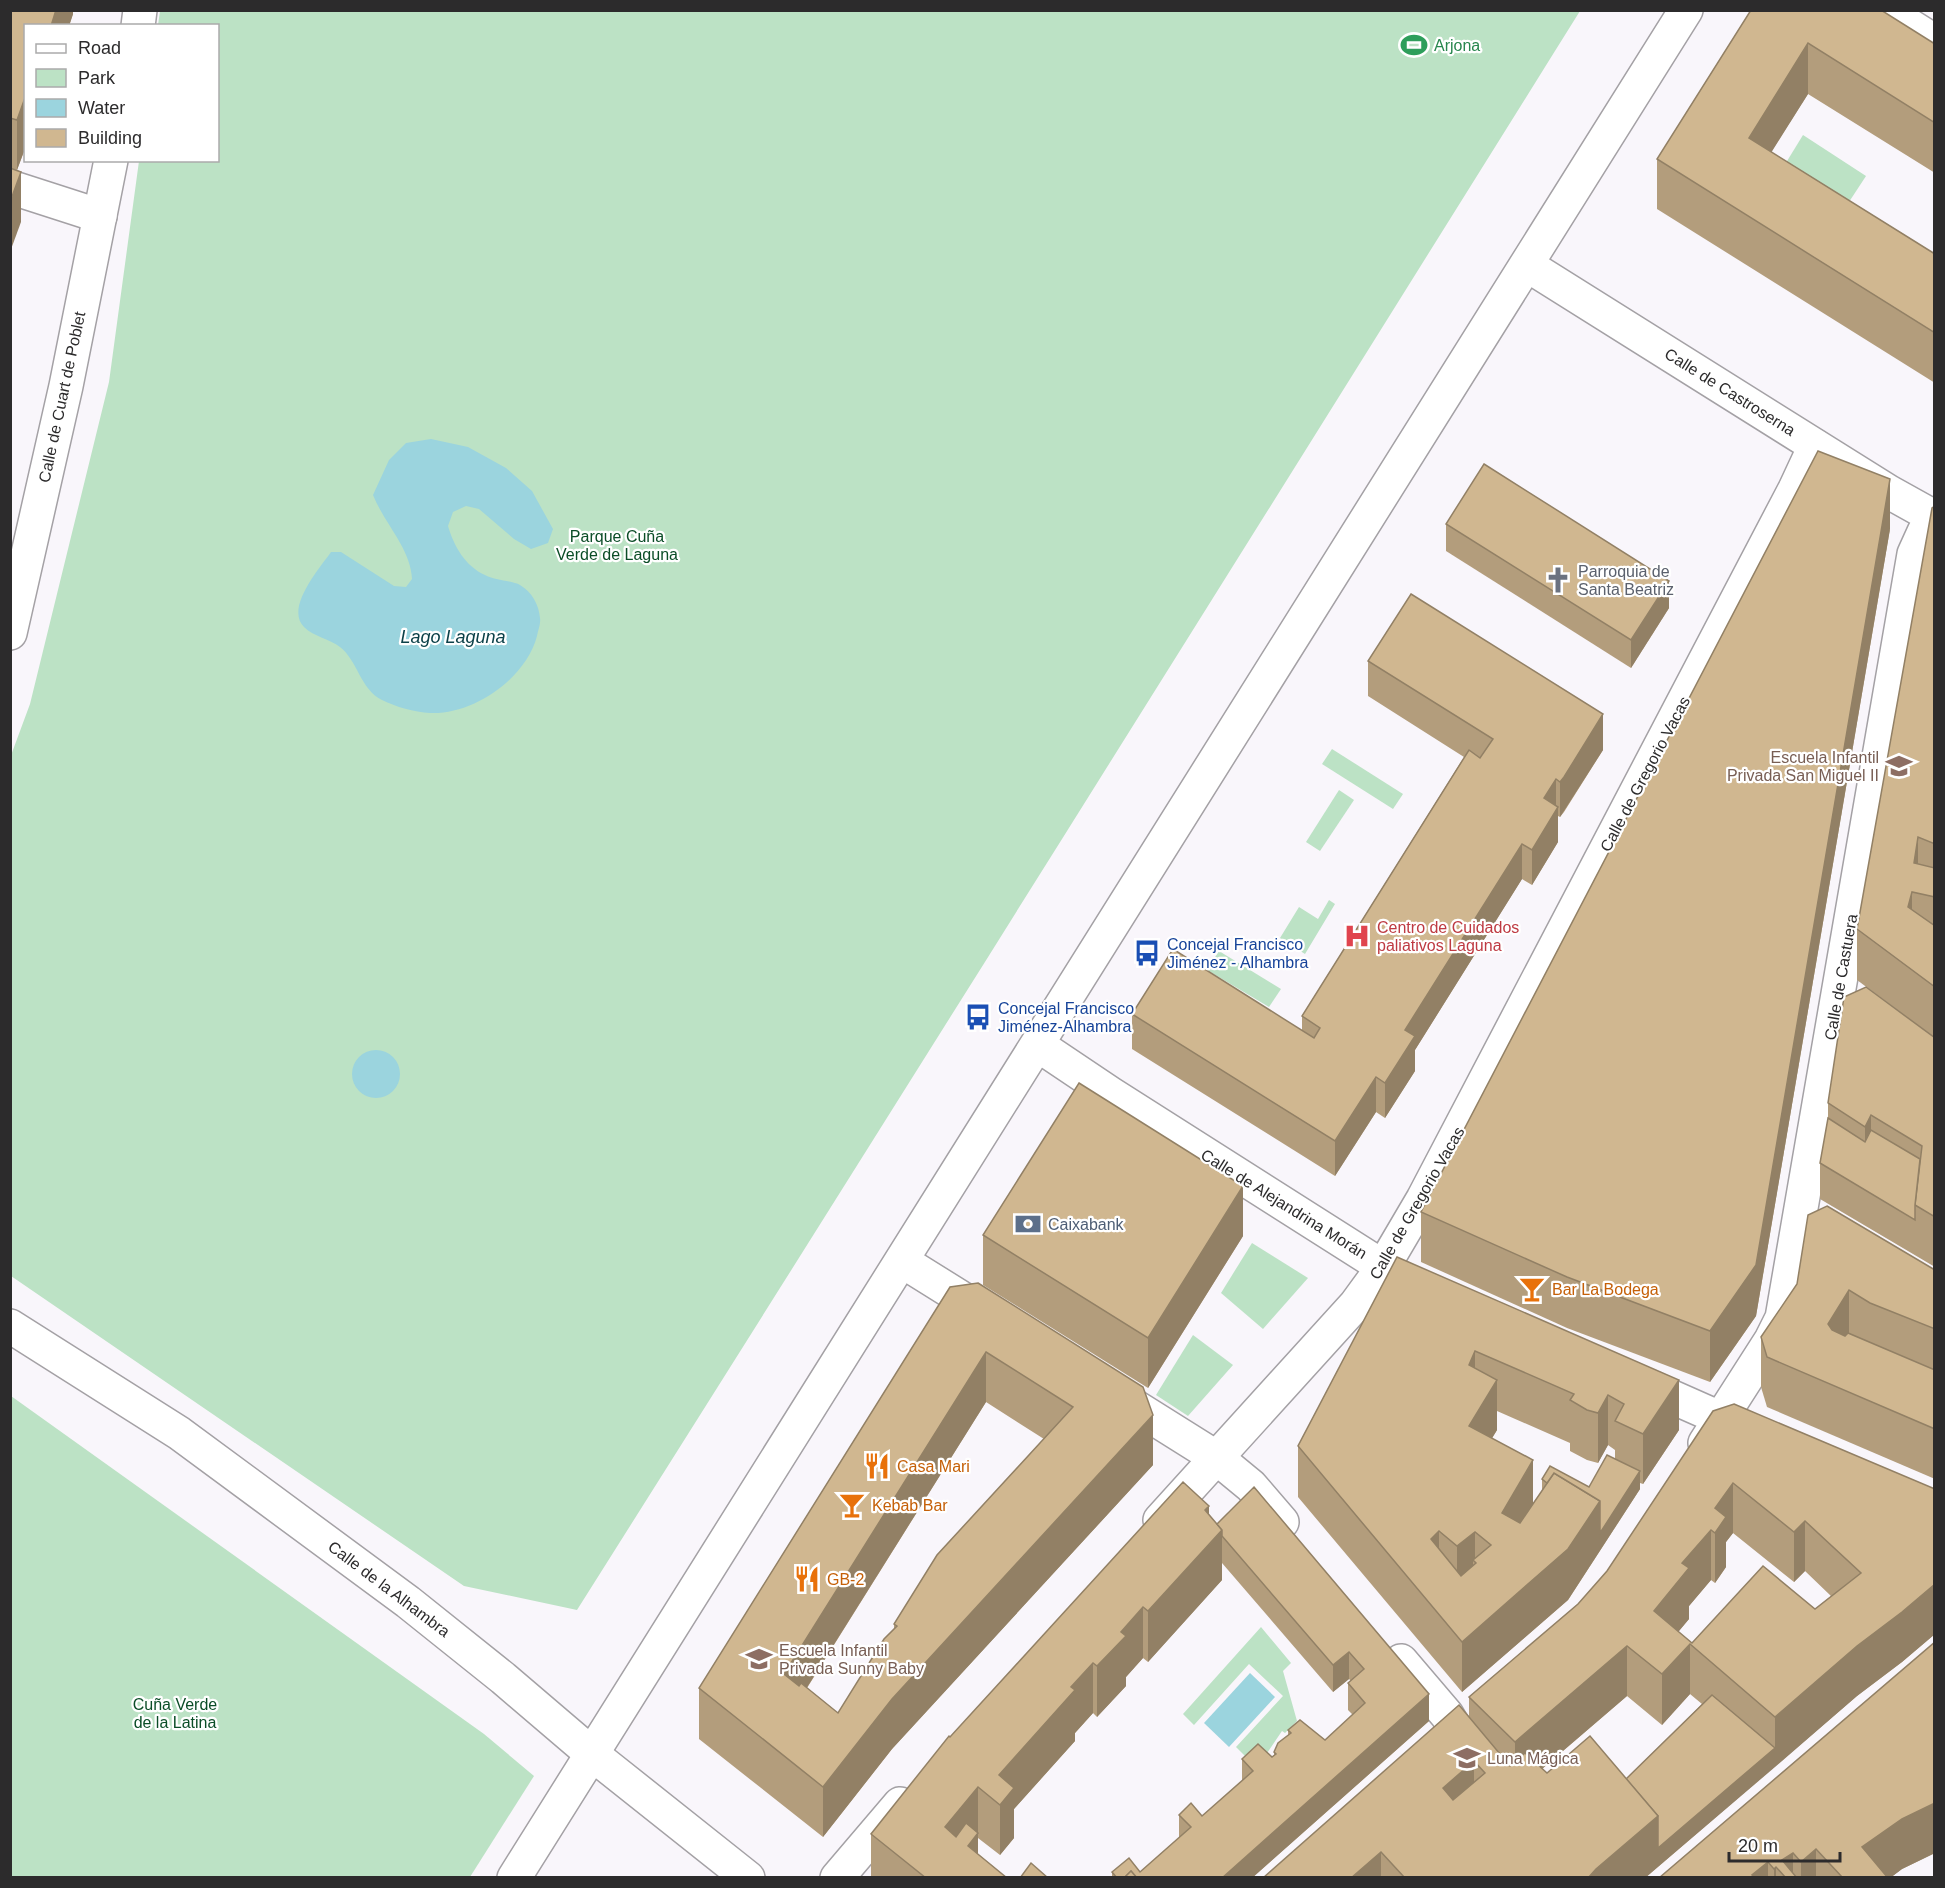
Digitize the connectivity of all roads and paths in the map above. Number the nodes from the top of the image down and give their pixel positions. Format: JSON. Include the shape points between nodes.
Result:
{"nodes":[{"id":1,"x":1686,"y":10,"type":"edge"},
{"id":2,"x":1885,"y":10,"type":"edge"},
{"id":3,"x":1935,"y":41,"type":"edge"},
{"id":4,"x":111,"y":162,"type":"edge"},
{"id":5,"x":10,"y":187,"type":"edge"},
{"id":6,"x":100,"y":216,"type":"junction"},
{"id":7,"x":1527,"y":265,"type":"junction"},
{"id":8,"x":1815,"y":446,"type":"junction"},
{"id":9,"x":1935,"y":517,"type":"edge"},
{"id":10,"x":1935,"y":527,"type":"edge"},
{"id":11,"x":10,"y":633,"type":"edge"},
{"id":12,"x":1038,"y":1045,"type":"junction"},
{"id":13,"x":1800,"y":1211,"type":"junction"},
{"id":14,"x":1827,"y":1239,"type":"edge"},
{"id":15,"x":902,"y":1261,"type":"junction"},
{"id":16,"x":1383,"y":1267,"type":"junction"},
{"id":17,"x":1423,"y":1291,"type":"edge"},
{"id":18,"x":10,"y":1326,"type":"edge"},
{"id":19,"x":1017,"y":1332,"type":"edge"},
{"id":20,"x":1610,"y":1370,"type":"edge"},
{"id":21,"x":1087,"y":1376,"type":"edge"},
{"id":22,"x":1719,"y":1418,"type":"junction"},
{"id":23,"x":1764,"y":1438,"type":"edge"},
{"id":24,"x":1217,"y":1458,"type":"junction"},
{"id":25,"x":1691,"y":1465,"type":"edge"},
{"id":26,"x":1139,"y":1543,"type":"edge"},
{"id":27,"x":1304,"y":1547,"type":"edge"},
{"id":28,"x":1379,"y":1635,"type":"edge"},
{"id":29,"x":1484,"y":1714,"type":"edge"},
{"id":30,"x":1459,"y":1735,"type":"junction"},
{"id":31,"x":592,"y":1754,"type":"junction"},
{"id":32,"x":1433,"y":1758,"type":"edge"},
{"id":33,"x":916,"y":1786,"type":"edge"},
{"id":34,"x":514,"y":1878,"type":"edge"},
{"id":35,"x":748,"y":1878,"type":"edge"},
{"id":36,"x":837,"y":1878,"type":"edge"}],
"edges":[{"from":1,"to":7,"type":"street"},
{"from":2,"to":3,"type":"street"},
{"from":4,"to":6,"type":"street","name":"Calle de Cuart de Poblet"},
{"from":5,"to":6,"type":"street"},
{"from":6,"to":11,"type":"street","name":"Calle de Cuart de Poblet"},
{"from":7,"to":8,"type":"street","name":"Calle de Castroserna"},
{"from":7,"to":12,"type":"street"},
{"from":8,"to":9,"type":"street","name":"Calle de Castroserna"},
{"from":8,"to":16,"type":"street","name":"Calle de Gregorio Vacas","via":[[1429,1188]]},
{"from":10,"to":13,"type":"street","name":"Calle de Castuera","via":[[1924,532],[1914,554],[1849,1020]]},
{"from":12,"to":15,"type":"street"},
{"from":12,"to":16,"type":"street","name":"Calle de Alejandrina Morán"},
{"from":13,"to":14,"type":"street","via":[[1809,1227]]},
{"from":13,"to":22,"type":"street","name":"Calle de Castuera","via":[[1782,1318]]},
{"from":15,"to":19,"type":"street"},
{"from":15,"to":31,"type":"street"},
{"from":16,"to":17,"type":"street","name":"Calle de Alejandrina Morán"},
{"from":16,"to":24,"type":"street","name":"Calle de Gregorio Vacas","via":[[1356,1304]]},
{"from":18,"to":31,"type":"street","name":"Calle de la Alhambra","via":[[179,1433],[408,1602]]},
{"from":20,"to":22,"type":"street"},
{"from":21,"to":24,"type":"street"},
{"from":22,"to":23,"type":"street"},
{"from":22,"to":25,"type":"street","name":"Calle de Castuera"},
{"from":24,"to":26,"type":"street","name":"Calle de Gregorio Vacas"},
{"from":24,"to":27,"type":"street","via":[[1251,1486]]},
{"from":28,"to":30,"type":"street","via":[[1447,1715]]},
{"from":29,"to":30,"type":"street"},
{"from":30,"to":32,"type":"street"},
{"from":31,"to":34,"type":"street"},
{"from":31,"to":35,"type":"street","name":"Calle de la Alhambra"},
{"from":33,"to":36,"type":"street"}]}
